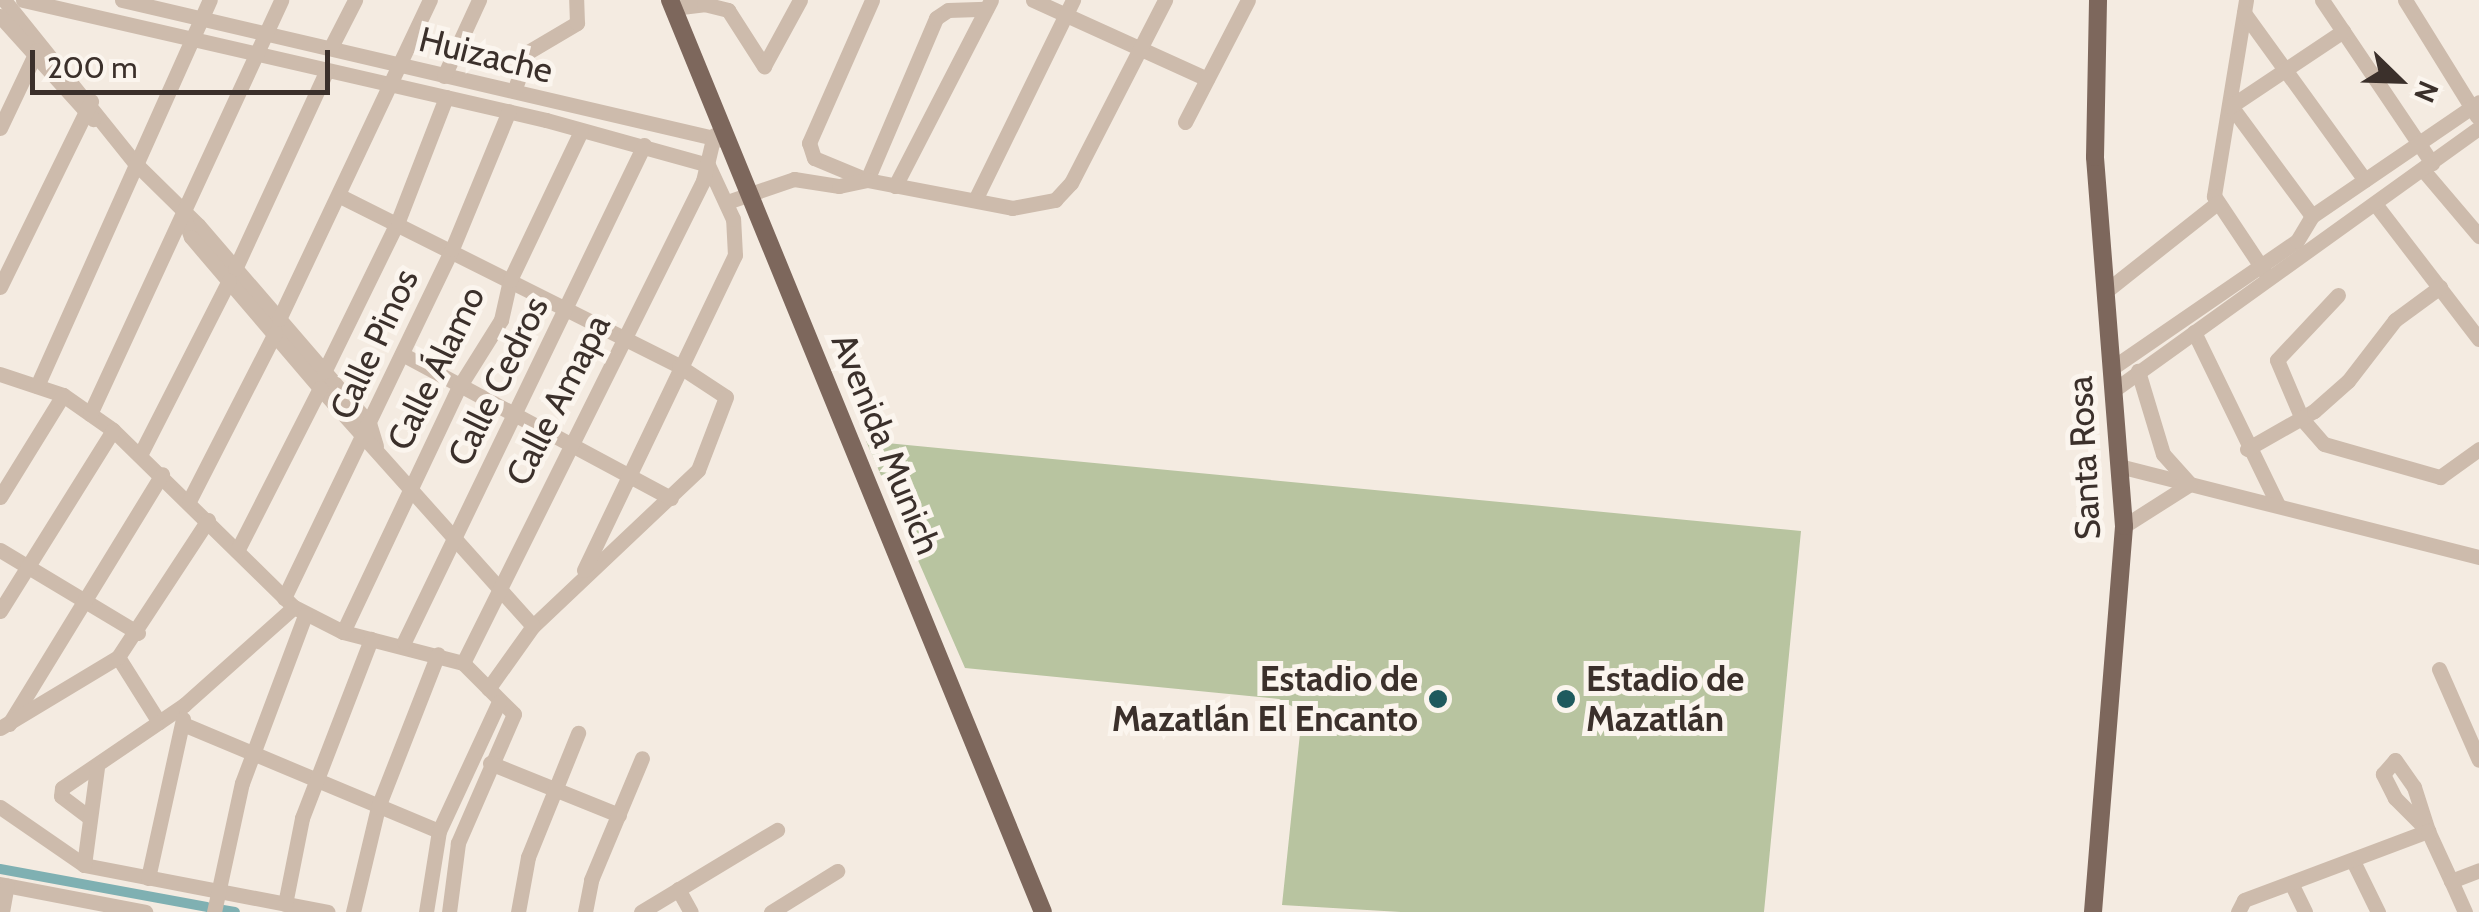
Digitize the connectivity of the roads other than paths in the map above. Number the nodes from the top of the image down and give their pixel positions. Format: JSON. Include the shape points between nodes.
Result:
{"nodes":[{"id":1,"x":4,"y":0,"type":"edge"},
{"id":2,"x":23,"y":0,"type":"edge"},
{"id":3,"x":210,"y":0,"type":"edge"},
{"id":4,"x":281,"y":0,"type":"edge"},
{"id":5,"x":355,"y":0,"type":"edge"},
{"id":6,"x":430,"y":0,"type":"edge"},
{"id":7,"x":479,"y":0,"type":"edge"},
{"id":8,"x":576,"y":0,"type":"edge"},
{"id":9,"x":800,"y":0,"type":"edge"},
{"id":10,"x":872,"y":0,"type":"edge"},
{"id":11,"x":1033,"y":0,"type":"edge"},
{"id":12,"x":1073,"y":0,"type":"edge"},
{"id":13,"x":1164,"y":0,"type":"edge"},
{"id":14,"x":1248,"y":0,"type":"edge"},
{"id":15,"x":2098,"y":0,"type":"edge"},
{"id":16,"x":2322,"y":0,"type":"edge"},
{"id":17,"x":2405,"y":0,"type":"edge"},
{"id":18,"x":132,"y":1,"type":"edge"},
{"id":19,"x":671,"y":4,"type":"edge"},
{"id":20,"x":63,"y":5,"type":"edge"},
{"id":21,"x":730,"y":5,"type":"edge"},
{"id":22,"x":988,"y":5,"type":"edge"},
{"id":23,"x":2245,"y":7,"type":"edge"},
{"id":24,"x":0,"y":16,"type":"edge"},
{"id":25,"x":1066,"y":16,"type":"junction"},
{"id":26,"x":203,"y":17,"type":"junction"},
{"id":27,"x":127,"y":24,"type":"junction"},
{"id":28,"x":266,"y":31,"type":"junction"},
{"id":29,"x":2343,"y":31,"type":"junction"},
{"id":30,"x":195,"y":37,"type":"junction"},
{"id":31,"x":331,"y":48,"type":"junction"},
{"id":32,"x":38,"y":49,"type":"junction"},
{"id":33,"x":1140,"y":49,"type":"junction"},
{"id":34,"x":259,"y":51,"type":"junction"},
{"id":35,"x":400,"y":65,"type":"junction"},
{"id":36,"x":327,"y":70,"type":"junction"},
{"id":37,"x":2285,"y":70,"type":"junction"},
{"id":38,"x":444,"y":76,"type":"junction"},
{"id":39,"x":1207,"y":80,"type":"junction"},
{"id":40,"x":390,"y":84,"type":"junction"},
{"id":41,"x":514,"y":91,"type":"junction"},
{"id":42,"x":446,"y":96,"type":"junction"},
{"id":43,"x":2231,"y":106,"type":"junction"},
{"id":44,"x":2476,"y":110,"type":"edge"},
{"id":45,"x":509,"y":111,"type":"junction"},
{"id":46,"x":92,"y":113,"type":"junction"},
{"id":47,"x":602,"y":116,"type":"junction"},
{"id":48,"x":1185,"y":122,"type":"dead end"},
{"id":49,"x":0,"y":128,"type":"edge"},
{"id":50,"x":2479,"y":128,"type":"edge"},
{"id":51,"x":668,"y":129,"type":"junction"},
{"id":52,"x":588,"y":132,"type":"junction"},
{"id":53,"x":720,"y":138,"type":"junction"},
{"id":54,"x":2418,"y":144,"type":"junction"},
{"id":55,"x":644,"y":145,"type":"junction"},
{"id":56,"x":662,"y":150,"type":"junction"},
{"id":57,"x":812,"y":154,"type":"junction"},
{"id":58,"x":136,"y":164,"type":"junction"},
{"id":59,"x":708,"y":165,"type":"junction"},
{"id":60,"x":2428,"y":166,"type":"junction"},
{"id":61,"x":794,"y":179,"type":"junction"},
{"id":62,"x":867,"y":180,"type":"junction"},
{"id":63,"x":2365,"y":180,"type":"junction"},
{"id":64,"x":894,"y":186,"type":"junction"},
{"id":65,"x":748,"y":192,"type":"junction"},
{"id":66,"x":340,"y":196,"type":"junction"},
{"id":67,"x":975,"y":200,"type":"junction"},
{"id":68,"x":727,"y":202,"type":"junction"},
{"id":69,"x":2218,"y":203,"type":"junction"},
{"id":70,"x":2376,"y":204,"type":"junction"},
{"id":71,"x":2312,"y":216,"type":"junction"},
{"id":72,"x":184,"y":218,"type":"junction"},
{"id":73,"x":398,"y":221,"type":"junction"},
{"id":74,"x":2479,"y":236,"type":"edge"},
{"id":75,"x":452,"y":249,"type":"junction"},
{"id":76,"x":2265,"y":272,"type":"junction"},
{"id":77,"x":232,"y":275,"type":"junction"},
{"id":78,"x":510,"y":280,"type":"junction"},
{"id":79,"x":0,"y":285,"type":"edge"},
{"id":80,"x":2440,"y":287,"type":"junction"},
{"id":81,"x":2106,"y":290,"type":"junction"},
{"id":82,"x":2338,"y":295,"type":"dead end"},
{"id":83,"x":566,"y":310,"type":"junction"},
{"id":84,"x":277,"y":326,"type":"junction"},
{"id":85,"x":2194,"y":332,"type":"junction"},
{"id":86,"x":622,"y":338,"type":"junction"},
{"id":87,"x":2479,"y":339,"type":"edge"},
{"id":88,"x":402,"y":354,"type":"junction"},
{"id":89,"x":678,"y":366,"type":"junction"},
{"id":90,"x":2112,"y":368,"type":"junction"},
{"id":91,"x":2138,"y":371,"type":"junction"},
{"id":92,"x":0,"y":374,"type":"edge"},
{"id":93,"x":322,"y":380,"type":"junction"},
{"id":94,"x":36,"y":386,"type":"junction"},
{"id":95,"x":459,"y":387,"type":"junction"},
{"id":96,"x":2114,"y":390,"type":"junction"},
{"id":97,"x":63,"y":395,"type":"junction"},
{"id":98,"x":90,"y":414,"type":"junction"},
{"id":99,"x":513,"y":419,"type":"junction"},
{"id":100,"x":2302,"y":419,"type":"junction"},
{"id":101,"x":112,"y":430,"type":"junction"},
{"id":102,"x":369,"y":436,"type":"junction"},
{"id":103,"x":567,"y":448,"type":"junction"},
{"id":104,"x":2479,"y":448,"type":"edge"},
{"id":105,"x":2247,"y":449,"type":"junction"},
{"id":106,"x":140,"y":455,"type":"junction"},
{"id":107,"x":2256,"y":465,"type":"junction"},
{"id":108,"x":2123,"y":467,"type":"junction"},
{"id":109,"x":162,"y":474,"type":"junction"},
{"id":110,"x":626,"y":477,"type":"junction"},
{"id":111,"x":2190,"y":484,"type":"junction"},
{"id":112,"x":411,"y":486,"type":"junction"},
{"id":113,"x":2235,"y":495,"type":"junction"},
{"id":114,"x":0,"y":496,"type":"edge"},
{"id":115,"x":671,"y":498,"type":"junction"},
{"id":116,"x":190,"y":501,"type":"junction"},
{"id":117,"x":2278,"y":505,"type":"junction"},
{"id":118,"x":208,"y":520,"type":"junction"},
{"id":119,"x":2124,"y":526,"type":"junction"},
{"id":120,"x":455,"y":538,"type":"junction"},
{"id":121,"x":0,"y":550,"type":"edge"},
{"id":122,"x":236,"y":551,"type":"junction"},
{"id":123,"x":2476,"y":551,"type":"edge"},
{"id":124,"x":28,"y":567,"type":"junction"},
{"id":125,"x":581,"y":576,"type":"junction"},
{"id":126,"x":499,"y":586,"type":"junction"},
{"id":127,"x":83,"y":600,"type":"junction"},
{"id":128,"x":294,"y":606,"type":"junction"},
{"id":129,"x":0,"y":611,"type":"edge"},
{"id":130,"x":533,"y":626,"type":"junction"},
{"id":131,"x":343,"y":632,"type":"junction"},
{"id":132,"x":138,"y":633,"type":"junction"},
{"id":133,"x":371,"y":639,"type":"junction"},
{"id":134,"x":404,"y":642,"type":"junction"},
{"id":135,"x":438,"y":654,"type":"junction"},
{"id":136,"x":118,"y":658,"type":"junction"},
{"id":137,"x":463,"y":663,"type":"junction"},
{"id":138,"x":2439,"y":670,"type":"dead end"},
{"id":139,"x":494,"y":696,"type":"junction"},
{"id":140,"x":184,"y":705,"type":"junction"},
{"id":141,"x":4,"y":720,"type":"edge"},
{"id":142,"x":158,"y":722,"type":"junction"},
{"id":143,"x":183,"y":724,"type":"junction"},
{"id":144,"x":578,"y":733,"type":"dead end"},
{"id":145,"x":252,"y":754,"type":"junction"},
{"id":146,"x":642,"y":758,"type":"dead end"},
{"id":147,"x":2479,"y":760,"type":"edge"},
{"id":148,"x":490,"y":764,"type":"junction"},
{"id":149,"x":97,"y":767,"type":"junction"},
{"id":150,"x":316,"y":781,"type":"junction"},
{"id":151,"x":554,"y":787,"type":"junction"},
{"id":152,"x":0,"y":807,"type":"edge"},
{"id":153,"x":378,"y":807,"type":"junction"},
{"id":154,"x":619,"y":815,"type":"junction"},
{"id":155,"x":90,"y":818,"type":"junction"},
{"id":156,"x":777,"y":830,"type":"dead end"},
{"id":157,"x":439,"y":831,"type":"junction"},
{"id":158,"x":2353,"y":861,"type":"junction"},
{"id":159,"x":84,"y":865,"type":"junction"},
{"id":160,"x":2479,"y":870,"type":"edge"},
{"id":161,"x":837,"y":871,"type":"dead end"},
{"id":162,"x":148,"y":878,"type":"junction"},
{"id":163,"x":2452,"y":882,"type":"junction"},
{"id":164,"x":4,"y":884,"type":"edge"},
{"id":165,"x":2291,"y":884,"type":"junction"},
{"id":166,"x":678,"y":889,"type":"junction"},
{"id":167,"x":217,"y":894,"type":"junction"},
{"id":168,"x":74,"y":904,"type":"edge"},
{"id":169,"x":285,"y":904,"type":"junction"},
{"id":170,"x":2,"y":912,"type":"edge"},
{"id":171,"x":142,"y":912,"type":"edge"},
{"id":172,"x":214,"y":912,"type":"edge"},
{"id":173,"x":328,"y":912,"type":"edge"},
{"id":174,"x":353,"y":912,"type":"edge"},
{"id":175,"x":426,"y":912,"type":"edge"},
{"id":176,"x":448,"y":912,"type":"edge"},
{"id":177,"x":518,"y":912,"type":"edge"},
{"id":178,"x":585,"y":912,"type":"edge"},
{"id":179,"x":641,"y":912,"type":"edge"},
{"id":180,"x":692,"y":912,"type":"edge"},
{"id":181,"x":771,"y":912,"type":"edge"},
{"id":182,"x":1043,"y":912,"type":"edge"},
{"id":183,"x":2093,"y":912,"type":"edge"},
{"id":184,"x":2238,"y":912,"type":"edge"},
{"id":185,"x":2305,"y":912,"type":"edge"},
{"id":186,"x":2378,"y":912,"type":"edge"},
{"id":187,"x":2465,"y":912,"type":"edge"}],
"edges":[{"from":1,"to":32,"type":"street"},
{"from":2,"to":20,"type":"street","name":"Huizache"},
{"from":3,"to":26,"type":"street"},
{"from":4,"to":28,"type":"street"},
{"from":5,"to":31,"type":"street"},
{"from":6,"to":35,"type":"street"},
{"from":7,"to":38,"type":"street"},
{"from":8,"to":41,"type":"street","via":[[577,23],[528,52]]},
{"from":9,"to":21,"type":"street","via":[[766,64],[754,58]]},
{"from":10,"to":57,"type":"street"},
{"from":11,"to":25,"type":"street"},
{"from":12,"to":25,"type":"street"},
{"from":13,"to":33,"type":"street"},
{"from":14,"to":39,"type":"street"},
{"from":15,"to":81,"type":"main road","name":"Santa Rosa","via":[[2095,157]]},
{"from":16,"to":29,"type":"street"},
{"from":17,"to":44,"type":"street"},
{"from":18,"to":26,"type":"street","name":"Huizache"},
{"from":18,"to":27,"type":"street"},
{"from":19,"to":21,"type":"street"},
{"from":19,"to":53,"type":"main road","name":"Avenida Munich"},
{"from":20,"to":27,"type":"street","name":"Huizache"},
{"from":22,"to":62,"type":"street","via":[[936,18]]},
{"from":22,"to":64,"type":"street"},
{"from":23,"to":37,"type":"street"},
{"from":23,"to":43,"type":"street"},
{"from":24,"to":32,"type":"street"},
{"from":25,"to":33,"type":"street"},
{"from":25,"to":67,"type":"street"},
{"from":26,"to":28,"type":"street","name":"Huizache"},
{"from":26,"to":30,"type":"street"},
{"from":27,"to":30,"type":"street","name":"Huizache"},
{"from":28,"to":31,"type":"street","name":"Huizache"},
{"from":28,"to":34,"type":"street"},
{"from":29,"to":37,"type":"street"},
{"from":29,"to":54,"type":"street"},
{"from":30,"to":34,"type":"street","name":"Huizache"},
{"from":30,"to":58,"type":"street"},
{"from":31,"to":35,"type":"street","name":"Huizache"},
{"from":32,"to":46,"type":"street"},
{"from":32,"to":49,"type":"street"},
{"from":33,"to":39,"type":"street"},
{"from":33,"to":67,"type":"street","via":[[1065,194],[1031,208]]},
{"from":34,"to":36,"type":"street","name":"Huizache"},
{"from":34,"to":72,"type":"street"},
{"from":35,"to":38,"type":"street","name":"Huizache"},
{"from":35,"to":40,"type":"street"},
{"from":36,"to":40,"type":"street","name":"Huizache"},
{"from":36,"to":77,"type":"street"},
{"from":37,"to":43,"type":"street"},
{"from":37,"to":63,"type":"street"},
{"from":38,"to":41,"type":"street","name":"Huizache"},
{"from":39,"to":48,"type":"street"},
{"from":40,"to":42,"type":"street","name":"Huizache"},
{"from":40,"to":66,"type":"street"},
{"from":41,"to":47,"type":"street","name":"Huizache"},
{"from":42,"to":45,"type":"street","name":"Huizache"},
{"from":42,"to":73,"type":"street"},
{"from":43,"to":69,"type":"street","via":[[2214,183]]},
{"from":43,"to":71,"type":"street"},
{"from":44,"to":54,"type":"street"},
{"from":45,"to":52,"type":"street","name":"Huizache"},
{"from":45,"to":75,"type":"street","name":"Calle Pinos"},
{"from":46,"to":58,"type":"street"},
{"from":46,"to":79,"type":"street"},
{"from":47,"to":51,"type":"street","name":"Huizache"},
{"from":47,"to":52,"type":"street","name":"Calle Álamo"},
{"from":50,"to":60,"type":"street"},
{"from":51,"to":53,"type":"street","name":"Huizache"},
{"from":51,"to":56,"type":"street"},
{"from":52,"to":55,"type":"street","name":"Huizache"},
{"from":52,"to":78,"type":"street","name":"Calle Álamo"},
{"from":53,"to":59,"type":"street","name":"Calle Amapa"},
{"from":53,"to":65,"type":"main road","name":"Avenida Munich"},
{"from":54,"to":60,"type":"street"},
{"from":54,"to":63,"type":"street"},
{"from":55,"to":56,"type":"street","name":"Huizache"},
{"from":55,"to":83,"type":"street","name":"Calle Cedros"},
{"from":56,"to":59,"type":"street","name":"Huizache"},
{"from":57,"to":61,"type":"street"},
{"from":57,"to":62,"type":"street"},
{"from":58,"to":72,"type":"street"},
{"from":58,"to":94,"type":"street"},
{"from":59,"to":68,"type":"street"},
{"from":59,"to":86,"type":"street","name":"Calle Amapa"},
{"from":60,"to":70,"type":"street"},
{"from":60,"to":74,"type":"street"},
{"from":61,"to":62,"type":"street","via":[[838,186]]},
{"from":61,"to":65,"type":"street"},
{"from":62,"to":64,"type":"street"},
{"from":63,"to":71,"type":"street"},
{"from":64,"to":67,"type":"street"},
{"from":65,"to":68,"type":"street"},
{"from":65,"to":182,"type":"main road","name":"Avenida Munich"},
{"from":66,"to":73,"type":"street"},
{"from":66,"to":84,"type":"street"},
{"from":68,"to":89,"type":"street","via":[[738,242],[735,256]]},
{"from":69,"to":76,"type":"street"},
{"from":69,"to":81,"type":"street"},
{"from":70,"to":76,"type":"street"},
{"from":70,"to":80,"type":"street"},
{"from":71,"to":76,"type":"street"},
{"from":72,"to":77,"type":"street","via":[[191,236]]},
{"from":72,"to":98,"type":"street"},
{"from":73,"to":75,"type":"street"},
{"from":73,"to":93,"type":"street"},
{"from":75,"to":78,"type":"street"},
{"from":75,"to":88,"type":"street","name":"Calle Pinos"},
{"from":76,"to":85,"type":"street"},
{"from":76,"to":90,"type":"street"},
{"from":77,"to":84,"type":"street"},
{"from":77,"to":106,"type":"street"},
{"from":78,"to":83,"type":"street"},
{"from":78,"to":95,"type":"street","name":"Calle Álamo","via":[[501,320]]},
{"from":80,"to":87,"type":"street"},
{"from":80,"to":100,"type":"street","via":[[2395,320],[2348,381]]},
{"from":81,"to":90,"type":"main road","name":"Santa Rosa"},
{"from":82,"to":100,"type":"street","via":[[2277,360]]},
{"from":83,"to":86,"type":"street"},
{"from":83,"to":99,"type":"street","name":"Calle Cedros"},
{"from":84,"to":93,"type":"street"},
{"from":84,"to":116,"type":"street"},
{"from":85,"to":91,"type":"street"},
{"from":85,"to":105,"type":"street"},
{"from":86,"to":89,"type":"street"},
{"from":86,"to":103,"type":"street","name":"Calle Amapa"},
{"from":88,"to":95,"type":"street"},
{"from":88,"to":102,"type":"street","name":"Calle Pinos"},
{"from":89,"to":110,"type":"street"},
{"from":89,"to":115,"type":"street","via":[[726,397],[709,450]]},
{"from":90,"to":96,"type":"main road","name":"Santa Rosa"},
{"from":91,"to":96,"type":"street"},
{"from":91,"to":111,"type":"street","via":[[2163,454]]},
{"from":92,"to":94,"type":"street"},
{"from":93,"to":102,"type":"street"},
{"from":93,"to":122,"type":"street"},
{"from":94,"to":97,"type":"street"},
{"from":95,"to":99,"type":"street"},
{"from":95,"to":112,"type":"street","name":"Calle Álamo"},
{"from":96,"to":108,"type":"main road","name":"Santa Rosa"},
{"from":97,"to":98,"type":"street"},
{"from":97,"to":114,"type":"street"},
{"from":98,"to":101,"type":"street"},
{"from":99,"to":103,"type":"street"},
{"from":99,"to":120,"type":"street","name":"Calle Cedros"},
{"from":100,"to":104,"type":"street","via":[[2331,449],[2440,477]]},
{"from":100,"to":105,"type":"street"},
{"from":101,"to":106,"type":"street"},
{"from":101,"to":124,"type":"street"},
{"from":102,"to":112,"type":"street"},
{"from":102,"to":128,"type":"street","name":"Calle Pinos"},
{"from":103,"to":110,"type":"street"},
{"from":103,"to":126,"type":"street","name":"Calle Amapa"},
{"from":105,"to":107,"type":"street"},
{"from":106,"to":109,"type":"street"},
{"from":107,"to":113,"type":"street"},
{"from":107,"to":117,"type":"street"},
{"from":108,"to":111,"type":"street"},
{"from":108,"to":119,"type":"main road","name":"Santa Rosa"},
{"from":109,"to":116,"type":"street"},
{"from":109,"to":127,"type":"street"},
{"from":110,"to":115,"type":"street"},
{"from":110,"to":125,"type":"street"},
{"from":111,"to":113,"type":"street"},
{"from":111,"to":119,"type":"street"},
{"from":112,"to":120,"type":"street"},
{"from":112,"to":131,"type":"street","name":"Calle Álamo"},
{"from":113,"to":117,"type":"street"},
{"from":115,"to":125,"type":"street"},
{"from":116,"to":118,"type":"street"},
{"from":117,"to":123,"type":"street"},
{"from":118,"to":122,"type":"street"},
{"from":118,"to":132,"type":"street"},
{"from":119,"to":183,"type":"main road","name":"Santa Rosa"},
{"from":120,"to":126,"type":"street"},
{"from":120,"to":134,"type":"street","name":"Calle Cedros"},
{"from":121,"to":124,"type":"street"},
{"from":122,"to":128,"type":"street"},
{"from":124,"to":127,"type":"street"},
{"from":124,"to":129,"type":"street"},
{"from":125,"to":130,"type":"street"},
{"from":126,"to":130,"type":"street"},
{"from":126,"to":137,"type":"street","name":"Calle Amapa"},
{"from":127,"to":132,"type":"street"},
{"from":127,"to":141,"type":"street"},
{"from":128,"to":131,"type":"street"},
{"from":128,"to":140,"type":"street"},
{"from":128,"to":145,"type":"street","name":"Calle Pinos"},
{"from":130,"to":139,"type":"street"},
{"from":131,"to":133,"type":"street"},
{"from":132,"to":136,"type":"street"},
{"from":133,"to":134,"type":"street"},
{"from":133,"to":150,"type":"street"},
{"from":134,"to":135,"type":"street"},
{"from":135,"to":137,"type":"street"},
{"from":135,"to":153,"type":"street"},
{"from":136,"to":141,"type":"street"},
{"from":136,"to":142,"type":"street"},
{"from":137,"to":139,"type":"street"},
{"from":138,"to":147,"type":"street"},
{"from":139,"to":148,"type":"street","via":[[514,714]]},
{"from":139,"to":157,"type":"street"},
{"from":140,"to":142,"type":"street"},
{"from":140,"to":143,"type":"street"},
{"from":142,"to":149,"type":"street"},
{"from":143,"to":145,"type":"street"},
{"from":143,"to":162,"type":"street"},
{"from":144,"to":151,"type":"street"},
{"from":145,"to":150,"type":"street"},
{"from":145,"to":167,"type":"street","name":"Calle Pinos"},
{"from":146,"to":154,"type":"street"},
{"from":148,"to":151,"type":"street"},
{"from":148,"to":176,"type":"street","via":[[458,843]]},
{"from":149,"to":155,"type":"street"},
{"from":149,"to":155,"type":"street","via":[[60,790]]},
{"from":150,"to":153,"type":"street"},
{"from":150,"to":169,"type":"street"},
{"from":151,"to":154,"type":"street"},
{"from":151,"to":177,"type":"street","via":[[524,870]]},
{"from":152,"to":159,"type":"street"},
{"from":153,"to":157,"type":"street"},
{"from":153,"to":174,"type":"street"},
{"from":154,"to":178,"type":"street"},
{"from":155,"to":159,"type":"street"},
{"from":156,"to":166,"type":"street"},
{"from":157,"to":175,"type":"street"},
{"from":158,"to":163,"type":"street","via":[[2428,831]]},
{"from":158,"to":165,"type":"street"},
{"from":158,"to":186,"type":"street"},
{"from":159,"to":162,"type":"street"},
{"from":160,"to":163,"type":"street"},
{"from":161,"to":181,"type":"street"},
{"from":162,"to":167,"type":"street"},
{"from":163,"to":187,"type":"street"},
{"from":164,"to":168,"type":"street"},
{"from":164,"to":170,"type":"street"},
{"from":165,"to":184,"type":"street","via":[[2244,900]]},
{"from":165,"to":185,"type":"street"},
{"from":166,"to":179,"type":"street"},
{"from":166,"to":180,"type":"street"},
{"from":167,"to":169,"type":"street"},
{"from":167,"to":172,"type":"street","name":"Calle Pinos"},
{"from":168,"to":171,"type":"street"},
{"from":169,"to":173,"type":"street"}]}
